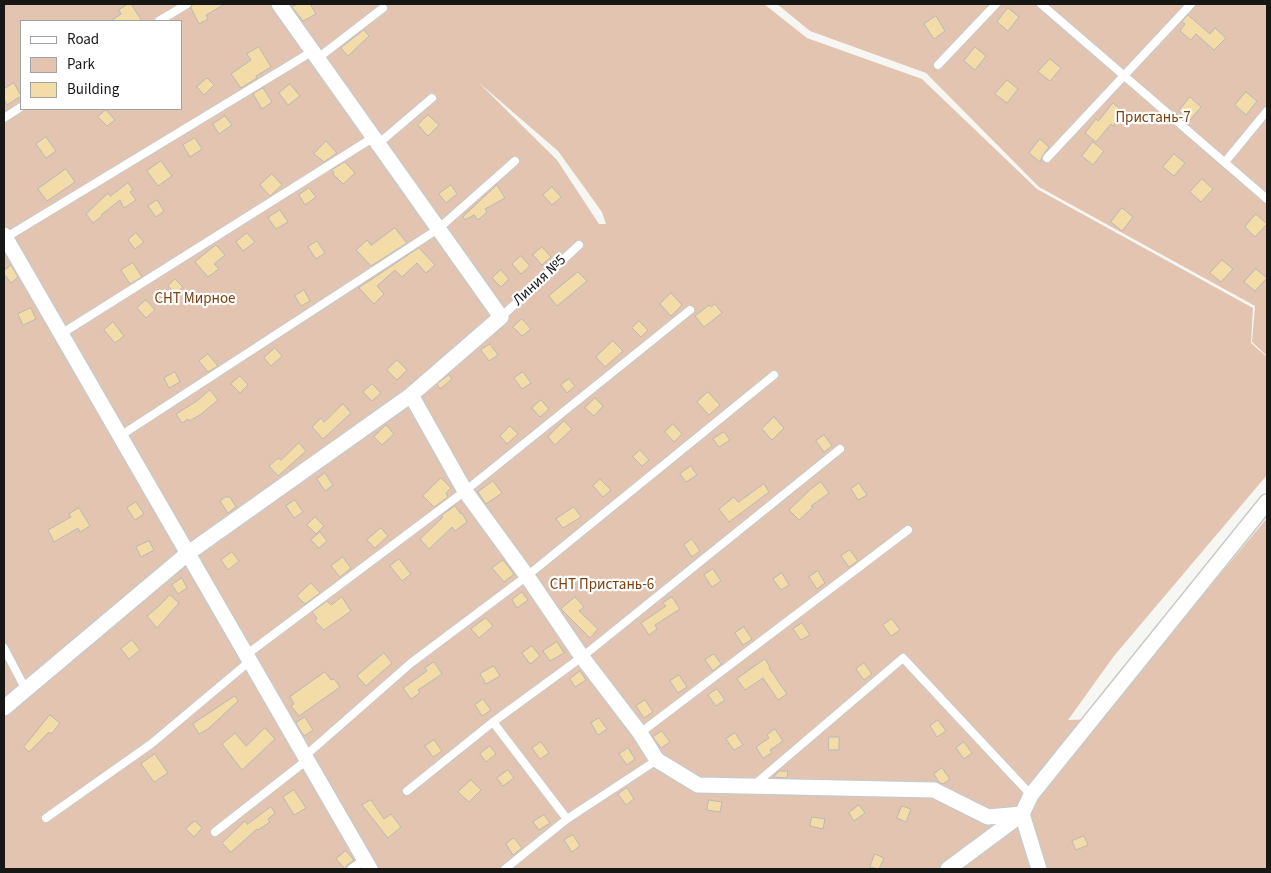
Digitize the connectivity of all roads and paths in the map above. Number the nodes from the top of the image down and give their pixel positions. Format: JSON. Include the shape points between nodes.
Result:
{"nodes":[{"id":1,"x":187,"y":4,"type":"edge"},
{"id":2,"x":279,"y":4,"type":"edge"},
{"id":3,"x":996,"y":4,"type":"edge"},
{"id":4,"x":1041,"y":4,"type":"edge"},
{"id":5,"x":1191,"y":4,"type":"edge"},
{"id":6,"x":383,"y":8,"type":"dead end"},
{"id":7,"x":161,"y":20,"type":"edge"},
{"id":8,"x":315,"y":55,"type":"junction"},
{"id":9,"x":938,"y":65,"type":"dead end"},
{"id":10,"x":1125,"y":76,"type":"junction"},
{"id":11,"x":432,"y":98,"type":"dead end"},
{"id":12,"x":20,"y":108,"type":"edge"},
{"id":13,"x":1267,"y":112,"type":"edge"},
{"id":14,"x":4,"y":118,"type":"edge"},
{"id":15,"x":376,"y":140,"type":"junction"},
{"id":16,"x":1047,"y":158,"type":"dead end"},
{"id":17,"x":515,"y":161,"type":"dead end"},
{"id":18,"x":1224,"y":162,"type":"junction"},
{"id":19,"x":1267,"y":199,"type":"edge"},
{"id":20,"x":438,"y":228,"type":"junction"},
{"id":21,"x":4,"y":237,"type":"edge"},
{"id":22,"x":579,"y":245,"type":"dead end"},
{"id":23,"x":690,"y":310,"type":"dead end"},
{"id":24,"x":501,"y":317,"type":"junction"},
{"id":25,"x":61,"y":334,"type":"junction"},
{"id":26,"x":774,"y":375,"type":"dead end"},
{"id":27,"x":410,"y":395,"type":"junction"},
{"id":28,"x":120,"y":436,"type":"junction"},
{"id":29,"x":840,"y":449,"type":"dead end"},
{"id":30,"x":465,"y":490,"type":"junction"},
{"id":31,"x":1267,"y":502,"type":"edge"},
{"id":32,"x":908,"y":530,"type":"dead end"},
{"id":33,"x":187,"y":554,"type":"junction"},
{"id":34,"x":528,"y":576,"type":"junction"},
{"id":35,"x":4,"y":648,"type":"edge"},
{"id":36,"x":582,"y":657,"type":"junction"},
{"id":37,"x":248,"y":658,"type":"junction"},
{"id":38,"x":26,"y":690,"type":"junction"},
{"id":39,"x":4,"y":708,"type":"edge"},
{"id":40,"x":493,"y":722,"type":"junction"},
{"id":41,"x":640,"y":733,"type":"junction"},
{"id":42,"x":306,"y":758,"type":"junction"},
{"id":43,"x":657,"y":760,"type":"junction"},
{"id":44,"x":752,"y":786,"type":"junction"},
{"id":45,"x":407,"y":791,"type":"dead end"},
{"id":46,"x":1031,"y":795,"type":"junction"},
{"id":47,"x":1022,"y":814,"type":"junction"},
{"id":48,"x":46,"y":818,"type":"dead end"},
{"id":49,"x":568,"y":819,"type":"junction"},
{"id":50,"x":215,"y":832,"type":"dead end"},
{"id":51,"x":367,"y":864,"type":"edge"},
{"id":52,"x":352,"y":869,"type":"edge"},
{"id":53,"x":505,"y":869,"type":"edge"},
{"id":54,"x":948,"y":869,"type":"edge"},
{"id":55,"x":1039,"y":869,"type":"edge"}],
"edges":[{"from":1,"to":7,"type":"lane"},
{"from":2,"to":8,"type":"street"},
{"from":3,"to":9,"type":"lane"},
{"from":4,"to":10,"type":"lane"},
{"from":5,"to":10,"type":"lane"},
{"from":6,"to":8,"type":"lane"},
{"from":8,"to":15,"type":"street"},
{"from":8,"to":21,"type":"lane"},
{"from":10,"to":16,"type":"lane"},
{"from":10,"to":18,"type":"lane"},
{"from":11,"to":15,"type":"lane"},
{"from":12,"to":14,"type":"lane"},
{"from":13,"to":18,"type":"lane"},
{"from":15,"to":20,"type":"street"},
{"from":15,"to":25,"type":"lane"},
{"from":17,"to":20,"type":"lane"},
{"from":18,"to":19,"type":"lane"},
{"from":20,"to":24,"type":"street"},
{"from":20,"to":28,"type":"lane"},
{"from":21,"to":25,"type":"street"},
{"from":22,"to":24,"type":"lane","name":"Линия №5"},
{"from":23,"to":30,"type":"lane"},
{"from":24,"to":27,"type":"street"},
{"from":25,"to":28,"type":"street"},
{"from":26,"to":34,"type":"lane"},
{"from":27,"to":30,"type":"street"},
{"from":27,"to":33,"type":"street"},
{"from":28,"to":33,"type":"street"},
{"from":29,"to":36,"type":"lane"},
{"from":30,"to":34,"type":"street"},
{"from":30,"to":37,"type":"lane"},
{"from":31,"to":46,"type":"street"},
{"from":32,"to":41,"type":"lane"},
{"from":33,"to":37,"type":"street"},
{"from":33,"to":38,"type":"street"},
{"from":34,"to":36,"type":"street"},
{"from":34,"to":42,"type":"lane","via":[[411,663]]},
{"from":35,"to":38,"type":"lane"},
{"from":36,"to":40,"type":"lane"},
{"from":36,"to":41,"type":"street"},
{"from":37,"to":42,"type":"street"},
{"from":37,"to":48,"type":"lane","via":[[151,744]]},
{"from":38,"to":39,"type":"street"},
{"from":40,"to":45,"type":"lane"},
{"from":40,"to":49,"type":"lane"},
{"from":41,"to":43,"type":"street"},
{"from":42,"to":50,"type":"lane"},
{"from":42,"to":51,"type":"street"},
{"from":43,"to":44,"type":"street","via":[[698,785]]},
{"from":43,"to":49,"type":"lane"},
{"from":44,"to":46,"type":"lane","via":[[903,658]]},
{"from":44,"to":47,"type":"street","via":[[934,790],[988,818]]},
{"from":46,"to":47,"type":"street"},
{"from":47,"to":54,"type":"street"},
{"from":47,"to":55,"type":"street"},
{"from":49,"to":53,"type":"lane"},
{"from":51,"to":52,"type":"lane"}]}
